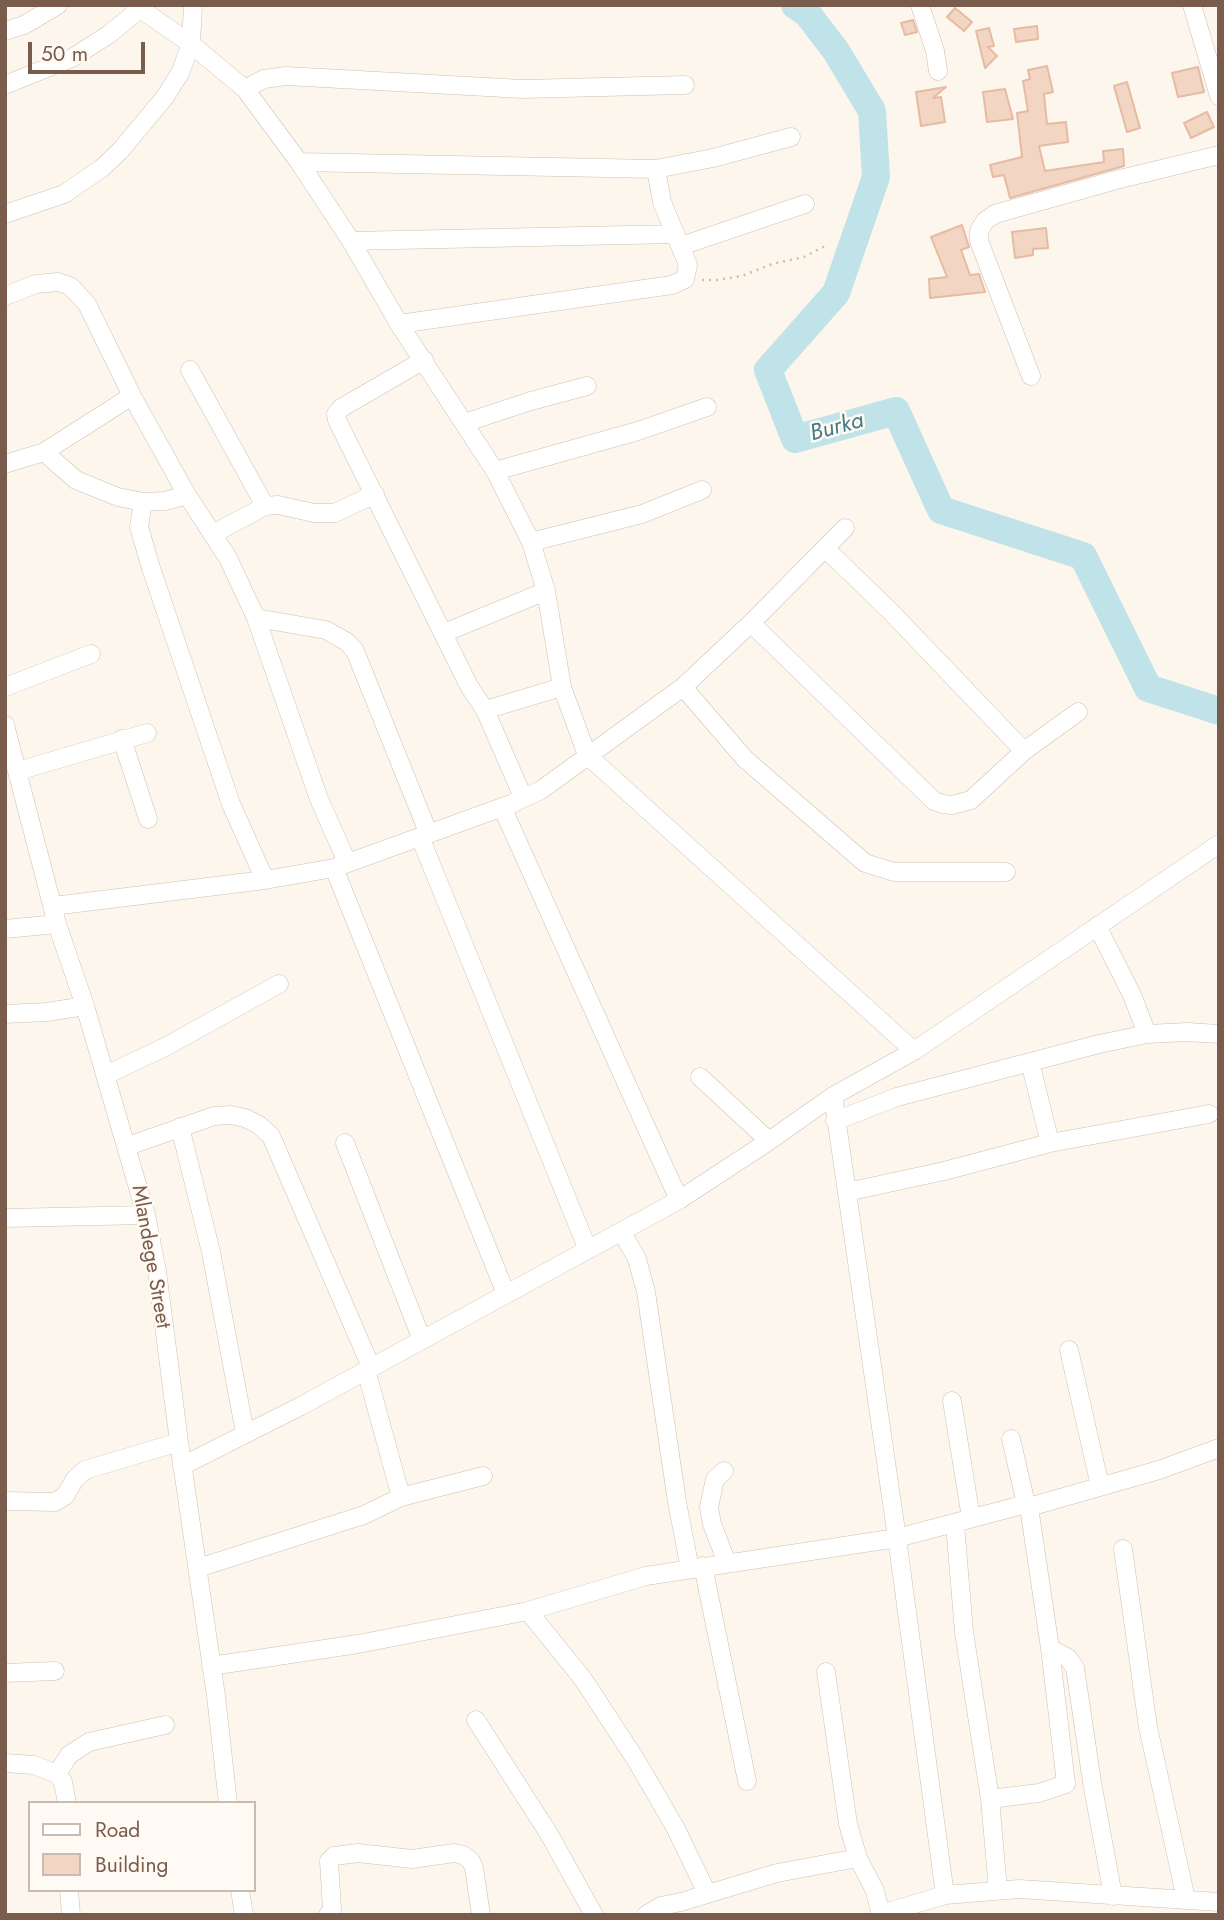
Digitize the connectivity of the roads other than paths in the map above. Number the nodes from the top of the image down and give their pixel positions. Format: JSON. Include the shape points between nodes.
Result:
{"nodes":[{"id":1,"x":58,"y":5,"type":"edge"},
{"id":2,"x":193,"y":5,"type":"edge"},
{"id":3,"x":920,"y":5,"type":"edge"},
{"id":4,"x":1192,"y":5,"type":"edge"},
{"id":5,"x":138,"y":7,"type":"edge"},
{"id":6,"x":5,"y":31,"type":"edge"},
{"id":7,"x":191,"y":44,"type":"junction"},
{"id":8,"x":938,"y":71,"type":"dead end"},
{"id":9,"x":5,"y":85,"type":"edge"},
{"id":10,"x":685,"y":85,"type":"dead end"},
{"id":11,"x":245,"y":89,"type":"junction"},
{"id":12,"x":1219,"y":96,"type":"edge"},
{"id":13,"x":791,"y":138,"type":"dead end"},
{"id":14,"x":1219,"y":155,"type":"edge"},
{"id":15,"x":299,"y":162,"type":"junction"},
{"id":16,"x":656,"y":169,"type":"junction"},
{"id":17,"x":805,"y":204,"type":"dead end"},
{"id":18,"x":5,"y":214,"type":"edge"},
{"id":19,"x":678,"y":240,"type":"junction"},
{"id":20,"x":351,"y":241,"type":"junction"},
{"id":21,"x":5,"y":296,"type":"edge"},
{"id":22,"x":399,"y":324,"type":"junction"},
{"id":23,"x":424,"y":360,"type":"junction"},
{"id":24,"x":190,"y":370,"type":"dead end"},
{"id":25,"x":1031,"y":376,"type":"dead end"},
{"id":26,"x":587,"y":386,"type":"dead end"},
{"id":27,"x":132,"y":396,"type":"junction"},
{"id":28,"x":707,"y":407,"type":"dead end"},
{"id":29,"x":464,"y":423,"type":"junction"},
{"id":30,"x":44,"y":452,"type":"junction"},
{"id":31,"x":5,"y":464,"type":"edge"},
{"id":32,"x":495,"y":471,"type":"junction"},
{"id":33,"x":702,"y":490,"type":"dead end"},
{"id":34,"x":375,"y":494,"type":"junction"},
{"id":35,"x":187,"y":495,"type":"junction"},
{"id":36,"x":143,"y":502,"type":"junction"},
{"id":37,"x":265,"y":506,"type":"junction"},
{"id":38,"x":845,"y":528,"type":"dead end"},
{"id":39,"x":213,"y":534,"type":"junction"},
{"id":40,"x":531,"y":542,"type":"junction"},
{"id":41,"x":825,"y":548,"type":"junction"},
{"id":42,"x":546,"y":592,"type":"junction"},
{"id":43,"x":256,"y":618,"type":"junction"},
{"id":44,"x":751,"y":623,"type":"junction"},
{"id":45,"x":444,"y":633,"type":"junction"},
{"id":46,"x":91,"y":654,"type":"dead end"},
{"id":47,"x":5,"y":687,"type":"edge"},
{"id":48,"x":562,"y":687,"type":"junction"},
{"id":49,"x":683,"y":687,"type":"junction"},
{"id":50,"x":485,"y":710,"type":"junction"},
{"id":51,"x":1078,"y":712,"type":"dead end"},
{"id":52,"x":5,"y":725,"type":"edge"},
{"id":53,"x":147,"y":733,"type":"dead end"},
{"id":54,"x":122,"y":739,"type":"junction"},
{"id":55,"x":1024,"y":751,"type":"junction"},
{"id":56,"x":587,"y":755,"type":"junction"},
{"id":57,"x":18,"y":771,"type":"junction"},
{"id":58,"x":523,"y":797,"type":"junction"},
{"id":59,"x":502,"y":807,"type":"junction"},
{"id":60,"x":148,"y":819,"type":"dead end"},
{"id":61,"x":424,"y":834,"type":"junction"},
{"id":62,"x":1219,"y":844,"type":"edge"},
{"id":63,"x":341,"y":865,"type":"junction"},
{"id":64,"x":1006,"y":872,"type":"dead end"},
{"id":65,"x":265,"y":880,"type":"junction"},
{"id":66,"x":55,"y":915,"type":"junction"},
{"id":67,"x":1097,"y":926,"type":"junction"},
{"id":68,"x":5,"y":929,"type":"edge"},
{"id":69,"x":279,"y":984,"type":"dead end"},
{"id":70,"x":85,"y":1006,"type":"junction"},
{"id":71,"x":5,"y":1014,"type":"edge"},
{"id":72,"x":1147,"y":1034,"type":"junction"},
{"id":73,"x":1219,"y":1034,"type":"edge"},
{"id":74,"x":914,"y":1051,"type":"junction"},
{"id":75,"x":1030,"y":1062,"type":"junction"},
{"id":76,"x":106,"y":1075,"type":"junction"},
{"id":77,"x":700,"y":1077,"type":"dead end"},
{"id":78,"x":833,"y":1096,"type":"junction"},
{"id":79,"x":1209,"y":1114,"type":"dead end"},
{"id":80,"x":835,"y":1121,"type":"junction"},
{"id":81,"x":180,"y":1127,"type":"junction"},
{"id":82,"x":769,"y":1141,"type":"junction"},
{"id":83,"x":345,"y":1143,"type":"dead end"},
{"id":84,"x":1050,"y":1143,"type":"junction"},
{"id":85,"x":128,"y":1146,"type":"junction"},
{"id":86,"x":847,"y":1192,"type":"junction"},
{"id":87,"x":679,"y":1200,"type":"junction"},
{"id":88,"x":146,"y":1215,"type":"junction"},
{"id":89,"x":5,"y":1218,"type":"edge"},
{"id":90,"x":622,"y":1232,"type":"junction"},
{"id":91,"x":588,"y":1250,"type":"junction"},
{"id":92,"x":506,"y":1294,"type":"junction"},
{"id":93,"x":422,"y":1340,"type":"junction"},
{"id":94,"x":1069,"y":1350,"type":"dead end"},
{"id":95,"x":369,"y":1368,"type":"junction"},
{"id":96,"x":952,"y":1401,"type":"dead end"},
{"id":97,"x":244,"y":1433,"type":"junction"},
{"id":98,"x":1011,"y":1439,"type":"dead end"},
{"id":99,"x":179,"y":1442,"type":"junction"},
{"id":100,"x":1219,"y":1448,"type":"edge"},
{"id":101,"x":182,"y":1466,"type":"junction"},
{"id":102,"x":724,"y":1471,"type":"dead end"},
{"id":103,"x":483,"y":1476,"type":"dead end"},
{"id":104,"x":1100,"y":1486,"type":"junction"},
{"id":105,"x":401,"y":1497,"type":"junction"},
{"id":106,"x":5,"y":1501,"type":"edge"},
{"id":107,"x":1027,"y":1505,"type":"junction"},
{"id":108,"x":963,"y":1521,"type":"junction"},
{"id":109,"x":897,"y":1538,"type":"junction"},
{"id":110,"x":1122,"y":1549,"type":"dead end"},
{"id":111,"x":727,"y":1563,"type":"junction"},
{"id":112,"x":198,"y":1568,"type":"junction"},
{"id":113,"x":697,"y":1568,"type":"junction"},
{"id":114,"x":528,"y":1611,"type":"junction"},
{"id":115,"x":1050,"y":1648,"type":"junction"},
{"id":116,"x":211,"y":1666,"type":"junction"},
{"id":117,"x":55,"y":1671,"type":"dead end"},
{"id":118,"x":826,"y":1672,"type":"dead end"},
{"id":119,"x":5,"y":1673,"type":"edge"},
{"id":120,"x":476,"y":1720,"type":"dead end"},
{"id":121,"x":165,"y":1725,"type":"dead end"},
{"id":122,"x":5,"y":1763,"type":"edge"},
{"id":123,"x":57,"y":1774,"type":"junction"},
{"id":124,"x":747,"y":1781,"type":"dead end"},
{"id":125,"x":990,"y":1799,"type":"junction"},
{"id":126,"x":67,"y":1801,"type":"edge"},
{"id":127,"x":228,"y":1801,"type":"edge"},
{"id":128,"x":858,"y":1858,"type":"junction"},
{"id":129,"x":998,"y":1890,"type":"junction"},
{"id":130,"x":69,"y":1892,"type":"edge"},
{"id":131,"x":240,"y":1892,"type":"edge"},
{"id":132,"x":708,"y":1893,"type":"junction"},
{"id":133,"x":945,"y":1895,"type":"junction"},
{"id":134,"x":1113,"y":1896,"type":"junction"},
{"id":135,"x":1186,"y":1899,"type":"junction"},
{"id":136,"x":1219,"y":1902,"type":"edge"},
{"id":137,"x":881,"y":1914,"type":"edge"},
{"id":138,"x":71,"y":1915,"type":"edge"},
{"id":139,"x":244,"y":1915,"type":"edge"},
{"id":140,"x":328,"y":1915,"type":"edge"},
{"id":141,"x":481,"y":1915,"type":"edge"},
{"id":142,"x":594,"y":1915,"type":"edge"},
{"id":143,"x":646,"y":1915,"type":"edge"}],
"edges":[{"from":1,"to":6,"type":"street"},
{"from":2,"to":7,"type":"street"},
{"from":3,"to":8,"type":"street"},
{"from":4,"to":12,"type":"street"},
{"from":5,"to":7,"type":"street"},
{"from":5,"to":9,"type":"street","via":[[108,35],[72,58]]},
{"from":7,"to":11,"type":"street"},
{"from":7,"to":18,"type":"street","via":[[174,85],[102,168],[64,194]]},
{"from":10,"to":11,"type":"street","via":[[523,89],[286,76],[264,79]]},
{"from":11,"to":15,"type":"street"},
{"from":13,"to":16,"type":"street"},
{"from":14,"to":25,"type":"street","via":[[995,214],[985,221],[979,241]]},
{"from":15,"to":16,"type":"street"},
{"from":15,"to":20,"type":"street"},
{"from":16,"to":19,"type":"street","via":[[662,202]]},
{"from":17,"to":19,"type":"street"},
{"from":19,"to":20,"type":"street"},
{"from":19,"to":22,"type":"street","via":[[688,265],[685,279],[672,285]]},
{"from":20,"to":22,"type":"street"},
{"from":21,"to":27,"type":"street","via":[[48,282],[70,286],[87,304]]},
{"from":22,"to":23,"type":"street"},
{"from":23,"to":29,"type":"street"},
{"from":23,"to":34,"type":"street","via":[[336,414]]},
{"from":24,"to":37,"type":"street"},
{"from":26,"to":29,"type":"street"},
{"from":27,"to":30,"type":"street"},
{"from":27,"to":35,"type":"street"},
{"from":28,"to":32,"type":"street"},
{"from":29,"to":32,"type":"street"},
{"from":30,"to":31,"type":"street"},
{"from":30,"to":36,"type":"street","via":[[76,480]]},
{"from":32,"to":40,"type":"street"},
{"from":33,"to":40,"type":"street","via":[[642,514]]},
{"from":34,"to":37,"type":"street","via":[[335,513]]},
{"from":34,"to":45,"type":"street"},
{"from":35,"to":36,"type":"street"},
{"from":35,"to":39,"type":"street"},
{"from":36,"to":65,"type":"street","via":[[139,527],[150,568],[231,804]]},
{"from":37,"to":39,"type":"street"},
{"from":38,"to":41,"type":"street"},
{"from":39,"to":43,"type":"street"},
{"from":40,"to":42,"type":"street"},
{"from":41,"to":44,"type":"street"},
{"from":41,"to":55,"type":"street"},
{"from":42,"to":45,"type":"street"},
{"from":42,"to":48,"type":"street"},
{"from":43,"to":61,"type":"street","via":[[326,630],[355,651]]},
{"from":43,"to":63,"type":"street"},
{"from":44,"to":49,"type":"street"},
{"from":44,"to":55,"type":"street","via":[[934,801],[952,805],[971,800]]},
{"from":45,"to":50,"type":"street"},
{"from":46,"to":47,"type":"street"},
{"from":48,"to":50,"type":"street"},
{"from":48,"to":56,"type":"street"},
{"from":49,"to":56,"type":"street"},
{"from":49,"to":64,"type":"street","via":[[745,759],[865,863],[894,872]]},
{"from":50,"to":58,"type":"street"},
{"from":51,"to":55,"type":"street"},
{"from":52,"to":57,"type":"street","name":"Mlandege Street"},
{"from":53,"to":54,"type":"street"},
{"from":54,"to":57,"type":"street"},
{"from":54,"to":60,"type":"street"},
{"from":56,"to":58,"type":"street","via":[[541,790]]},
{"from":56,"to":74,"type":"street"},
{"from":57,"to":66,"type":"street","name":"Mlandege Street"},
{"from":58,"to":59,"type":"street"},
{"from":59,"to":61,"type":"street"},
{"from":59,"to":87,"type":"street"},
{"from":61,"to":63,"type":"street"},
{"from":61,"to":91,"type":"street"},
{"from":62,"to":67,"type":"street"},
{"from":63,"to":65,"type":"street"},
{"from":63,"to":92,"type":"street"},
{"from":65,"to":66,"type":"street"},
{"from":66,"to":68,"type":"street"},
{"from":66,"to":70,"type":"street","name":"Mlandege Street"},
{"from":67,"to":72,"type":"street"},
{"from":67,"to":74,"type":"street"},
{"from":69,"to":76,"type":"street"},
{"from":70,"to":71,"type":"street"},
{"from":70,"to":76,"type":"street","name":"Mlandege Street"},
{"from":72,"to":73,"type":"street"},
{"from":72,"to":75,"type":"street"},
{"from":74,"to":78,"type":"street"},
{"from":75,"to":80,"type":"street","via":[[897,1097]]},
{"from":75,"to":84,"type":"street"},
{"from":76,"to":85,"type":"street","name":"Mlandege Street"},
{"from":77,"to":82,"type":"street"},
{"from":78,"to":80,"type":"street"},
{"from":78,"to":82,"type":"street"},
{"from":79,"to":84,"type":"street"},
{"from":80,"to":86,"type":"street"},
{"from":81,"to":85,"type":"street"},
{"from":81,"to":95,"type":"street","via":[[230,1115],[259,1125],[271,1136]]},
{"from":81,"to":97,"type":"street","via":[[211,1252]]},
{"from":82,"to":87,"type":"street"},
{"from":83,"to":93,"type":"street"},
{"from":84,"to":86,"type":"street"},
{"from":85,"to":88,"type":"street","name":"Mlandege Street"},
{"from":86,"to":109,"type":"street"},
{"from":87,"to":90,"type":"street"},
{"from":88,"to":89,"type":"street"},
{"from":88,"to":99,"type":"street","name":"Mlandege Street","via":[[158,1271]]},
{"from":90,"to":91,"type":"street"},
{"from":90,"to":113,"type":"street","via":[[637,1259],[646,1292],[677,1502]]},
{"from":91,"to":92,"type":"street"},
{"from":92,"to":93,"type":"street"},
{"from":93,"to":95,"type":"street"},
{"from":94,"to":104,"type":"street"},
{"from":95,"to":97,"type":"street"},
{"from":95,"to":105,"type":"street"},
{"from":96,"to":108,"type":"street"},
{"from":97,"to":101,"type":"street"},
{"from":98,"to":107,"type":"street"},
{"from":99,"to":101,"type":"street","name":"Mlandege Street"},
{"from":99,"to":106,"type":"street","via":[[85,1470],[55,1503]]},
{"from":100,"to":104,"type":"street"},
{"from":101,"to":112,"type":"street","name":"Mlandege Street"},
{"from":102,"to":111,"type":"street","via":[[715,1479],[709,1507]]},
{"from":103,"to":105,"type":"street"},
{"from":104,"to":107,"type":"street"},
{"from":105,"to":112,"type":"street","via":[[364,1515]]},
{"from":107,"to":108,"type":"street"},
{"from":107,"to":115,"type":"street"},
{"from":108,"to":109,"type":"street"},
{"from":108,"to":125,"type":"street","via":[[964,1632]]},
{"from":109,"to":111,"type":"street"},
{"from":109,"to":133,"type":"street"},
{"from":110,"to":135,"type":"street","via":[[1148,1727]]},
{"from":111,"to":113,"type":"street"},
{"from":112,"to":116,"type":"street","name":"Mlandege Street"},
{"from":113,"to":114,"type":"street","via":[[646,1576]]},
{"from":113,"to":124,"type":"street"},
{"from":114,"to":116,"type":"street"},
{"from":114,"to":132,"type":"street","via":[[583,1679],[636,1760]]},
{"from":115,"to":125,"type":"street","via":[[1066,1784],[1039,1793]]},
{"from":115,"to":134,"type":"street","via":[[1075,1668]]},
{"from":116,"to":127,"type":"street","name":"Mlandege Street"},
{"from":117,"to":119,"type":"street"},
{"from":118,"to":128,"type":"street","via":[[848,1824]]},
{"from":120,"to":142,"type":"street","via":[[549,1833]]},
{"from":121,"to":123,"type":"street","via":[[89,1742],[69,1755]]},
{"from":122,"to":123,"type":"street"},
{"from":123,"to":126,"type":"street"},
{"from":125,"to":129,"type":"street"},
{"from":128,"to":132,"type":"street","via":[[776,1873]]},
{"from":128,"to":137,"type":"street"},
{"from":129,"to":133,"type":"street"},
{"from":129,"to":134,"type":"street"},
{"from":130,"to":138,"type":"street"},
{"from":131,"to":139,"type":"street"},
{"from":132,"to":143,"type":"street"},
{"from":133,"to":137,"type":"street"},
{"from":134,"to":135,"type":"street"},
{"from":135,"to":136,"type":"street"},
{"from":140,"to":141,"type":"street","via":[[332,1909],[329,1861],[358,1853],[412,1859],[463,1855],[474,1868]]}]}
